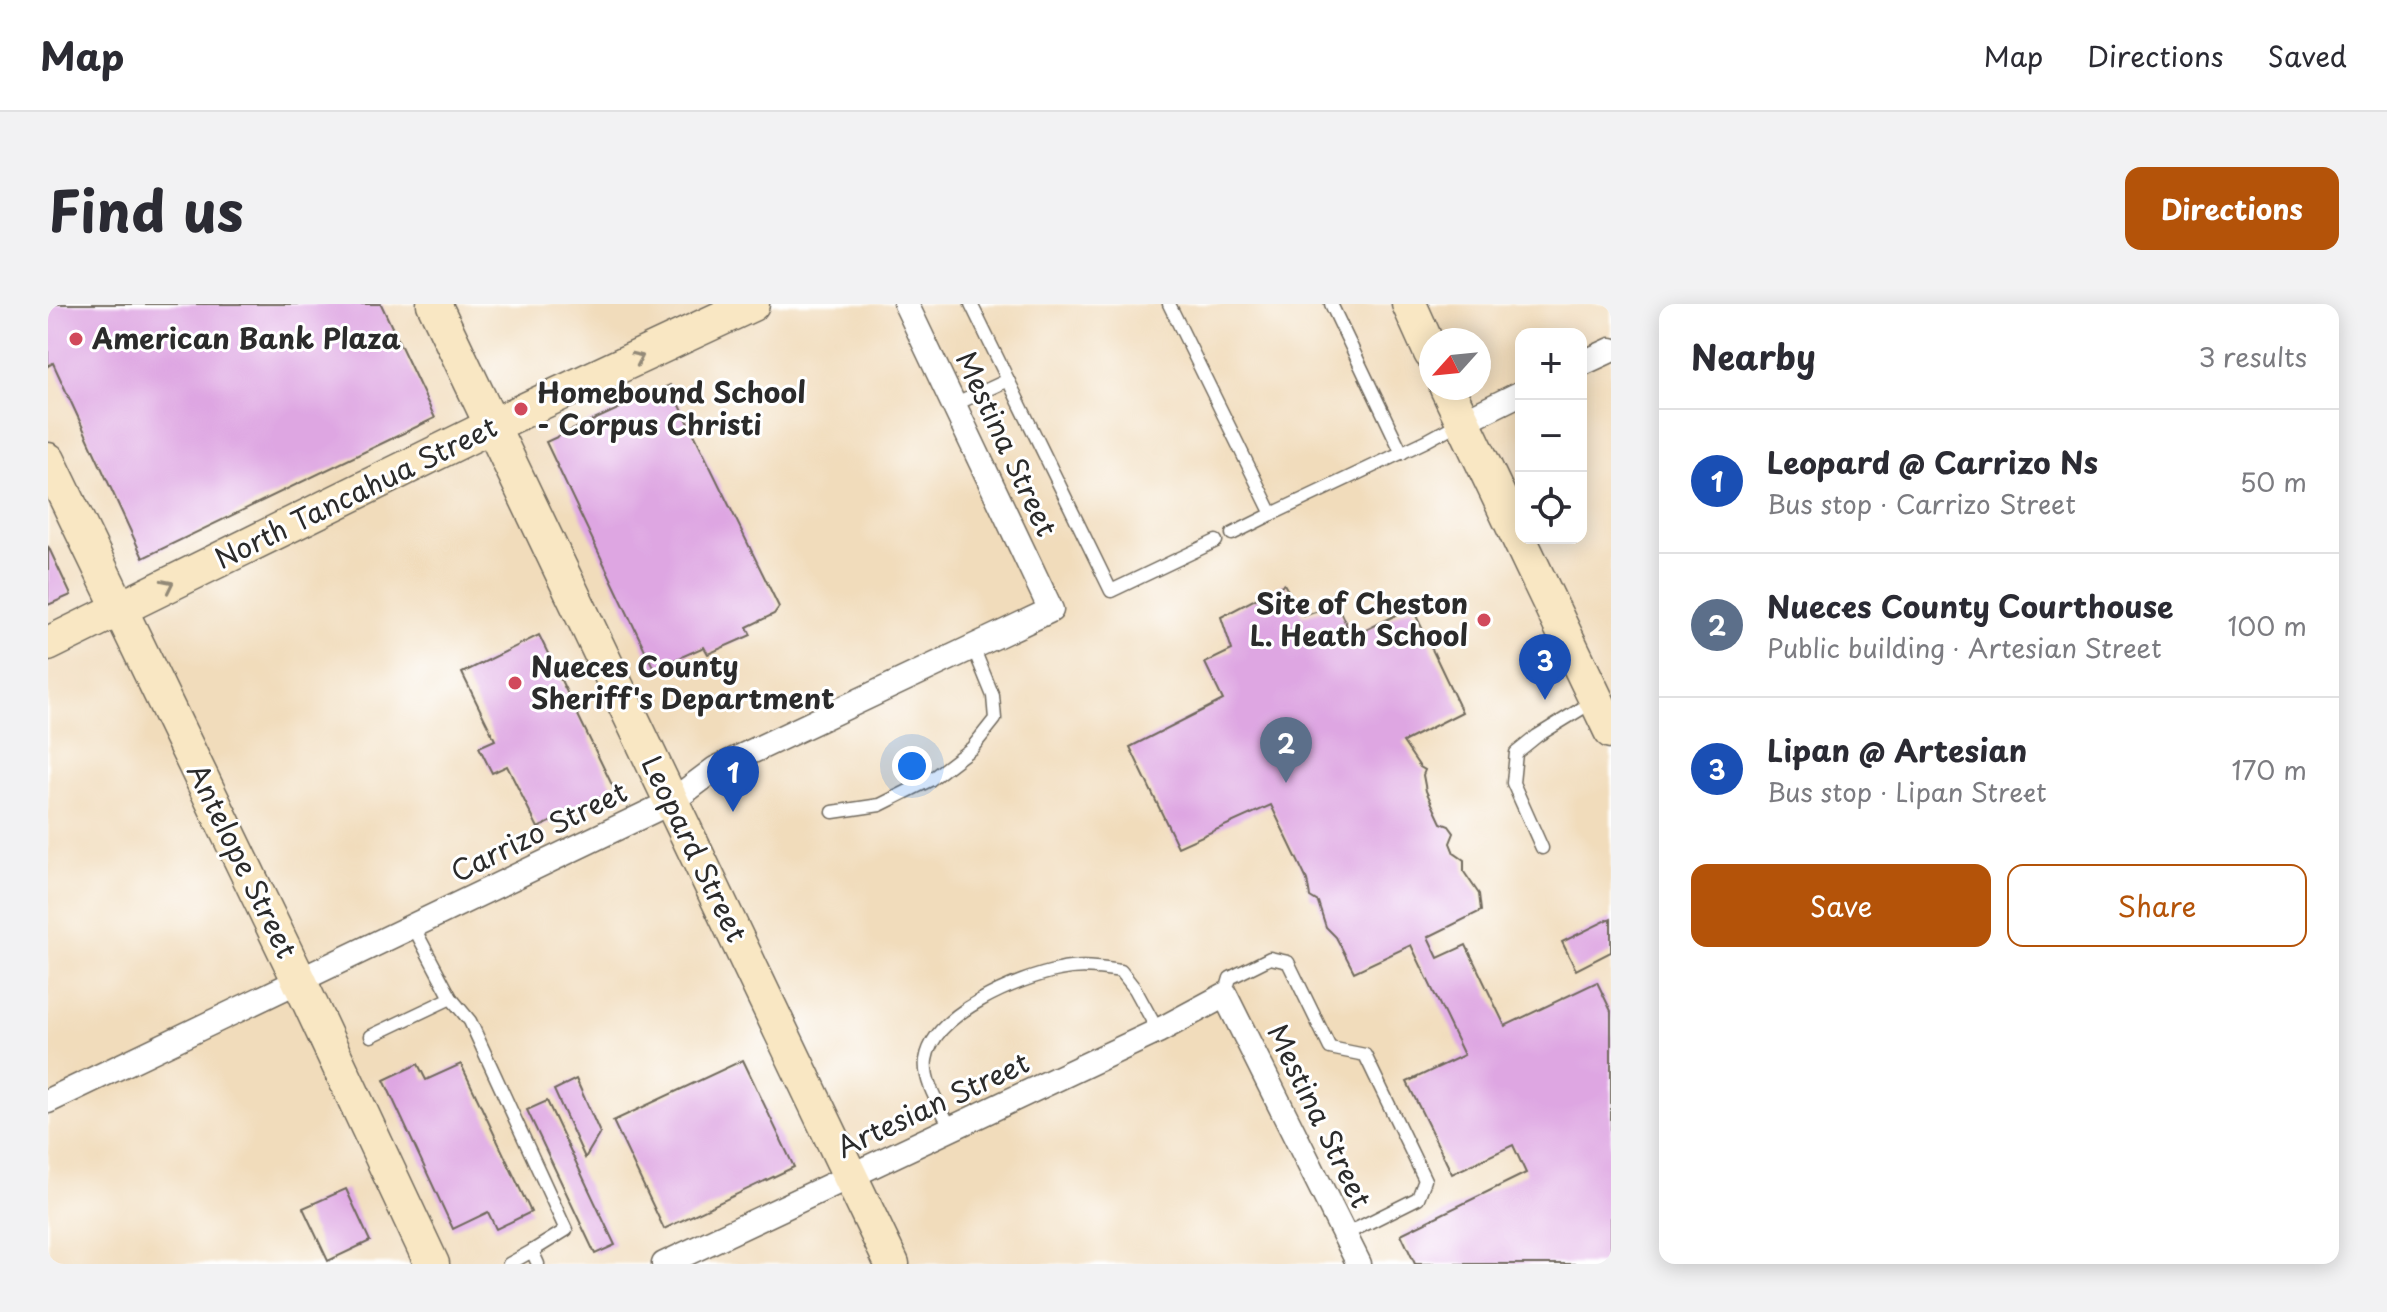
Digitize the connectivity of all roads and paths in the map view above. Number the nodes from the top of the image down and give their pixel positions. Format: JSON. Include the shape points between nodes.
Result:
{"nodes":[{"id":1,"x":434,"y":304,"type":"edge"},
{"id":2,"x":752,"y":304,"type":"edge"},
{"id":3,"x":906,"y":304,"type":"edge"},
{"id":4,"x":971,"y":304,"type":"edge"},
{"id":5,"x":1169,"y":304,"type":"edge"},
{"id":6,"x":1331,"y":304,"type":"edge"},
{"id":7,"x":1409,"y":304,"type":"edge"},
{"id":8,"x":1420,"y":328,"type":"edge"},
{"id":9,"x":1611,"y":350,"type":"edge"},
{"id":10,"x":1587,"y":361,"type":"edge"},
{"id":11,"x":1008,"y":380,"type":"junction"},
{"id":12,"x":1515,"y":396,"type":"edge"},
{"id":13,"x":1452,"y":400,"type":"edge"},
{"id":14,"x":954,"y":405,"type":"junction"},
{"id":15,"x":1462,"y":422,"type":"junction"},
{"id":16,"x":491,"y":426,"type":"junction"},
{"id":17,"x":1402,"y":453,"type":"junction"},
{"id":18,"x":48,"y":460,"type":"edge"},
{"id":19,"x":1272,"y":514,"type":"junction"},
{"id":20,"x":1232,"y":534,"type":"dead end"},
{"id":21,"x":1216,"y":541,"type":"dead end"},
{"id":22,"x":120,"y":608,"type":"junction"},
{"id":23,"x":1051,"y":610,"type":"joint"},
{"id":24,"x":48,"y":644,"type":"edge"},
{"id":25,"x":973,"y":647,"type":"junction"},
{"id":26,"x":1597,"y":700,"type":"junction"},
{"id":27,"x":1611,"y":731,"type":"edge"},
{"id":28,"x":671,"y":802,"type":"junction"},
{"id":29,"x":833,"y":812,"type":"dead end"},
{"id":30,"x":1542,"y":848,"type":"dead end"},
{"id":31,"x":413,"y":926,"type":"junction"},
{"id":32,"x":299,"y":980,"type":"junction"},
{"id":33,"x":1225,"y":995,"type":"junction"},
{"id":34,"x":451,"y":998,"type":"junction"},
{"id":35,"x":1158,"y":1031,"type":"junction"},
{"id":36,"x":371,"y":1036,"type":"dead end"},
{"id":37,"x":48,"y":1101,"type":"edge"},
{"id":38,"x":951,"y":1129,"type":"junction"},
{"id":39,"x":850,"y":1177,"type":"junction"},
{"id":40,"x":1344,"y":1235,"type":"junction"},
{"id":41,"x":532,"y":1251,"type":"junction"},
{"id":42,"x":432,"y":1264,"type":"edge"},
{"id":43,"x":509,"y":1264,"type":"edge"},
{"id":44,"x":538,"y":1264,"type":"edge"},
{"id":45,"x":664,"y":1264,"type":"edge"},
{"id":46,"x":892,"y":1264,"type":"edge"},
{"id":47,"x":1359,"y":1264,"type":"edge"}],
"edges":[{"from":1,"to":16,"type":"main road","name":"Leopard Street"},
{"from":16,"to":2,"type":"main road","name":"North Tancahua Street","one_way":true},
{"from":3,"to":14,"type":"street","name":"Mestina Street"},
{"from":4,"to":11,"type":"lane"},
{"from":5,"to":19,"type":"lane"},
{"from":6,"to":17,"type":"lane"},
{"from":7,"to":8,"type":"main road"},
{"from":9,"to":10,"type":"street"},
{"from":11,"to":14,"type":"lane"},
{"from":11,"to":21,"type":"lane","via":[[1111,591]]},
{"from":12,"to":15,"type":"street"},
{"from":13,"to":15,"type":"main road"},
{"from":14,"to":23,"type":"street","name":"Mestina Street"},
{"from":15,"to":17,"type":"lane"},
{"from":15,"to":26,"type":"main road"},
{"from":22,"to":16,"type":"main road","name":"North Tancahua Street","one_way":true},
{"from":16,"to":28,"type":"main road","name":"Leopard Street"},
{"from":17,"to":19,"type":"lane"},
{"from":18,"to":22,"type":"main road","name":"Antelope Street"},
{"from":19,"to":20,"type":"lane"},
{"from":22,"to":24,"type":"main road","name":"North Tancahua Street"},
{"from":22,"to":32,"type":"main road","name":"Antelope Street"},
{"from":23,"to":25,"type":"street","name":"Carrizo Street"},
{"from":25,"to":28,"type":"street","name":"Carrizo Street","via":[[715,769]]},
{"from":25,"to":29,"type":"lane","via":[[993,696],[995,719],[972,748],[930,780],[880,805]]},
{"from":26,"to":27,"type":"main road"},
{"from":26,"to":30,"type":"lane","via":[[1516,753],[1513,783]]},
{"from":28,"to":31,"type":"street","name":"Carrizo Street"},
{"from":28,"to":39,"type":"main road","name":"Leopard Street"},
{"from":31,"to":32,"type":"street","name":"Carrizo Street"},
{"from":31,"to":34,"type":"lane"},
{"from":32,"to":37,"type":"street","name":"Carrizo Street"},
{"from":32,"to":42,"type":"main road","name":"Antelope Street"},
{"from":33,"to":35,"type":"street","name":"Artesian Street"},
{"from":33,"to":40,"type":"street","name":"Mestina Street"},
{"from":33,"to":40,"type":"lane","via":[[1230,978],[1270,958],[1288,962],[1330,1048],[1365,1055],[1425,1180],[1418,1198]]},
{"from":34,"to":36,"type":"lane"},
{"from":34,"to":41,"type":"lane","via":[[470,1021],[566,1230]]},
{"from":35,"to":38,"type":"street","name":"Artesian Street"},
{"from":35,"to":38,"type":"lane","via":[[1121,971],[1060,970],[1004,987],[958,1013],[934,1040],[926,1059],[927,1078]]},
{"from":38,"to":39,"type":"street","name":"Artesian Street"},
{"from":39,"to":45,"type":"street","name":"Artesian Street"},
{"from":39,"to":46,"type":"main road","name":"Leopard Street"},
{"from":40,"to":47,"type":"street","name":"Mestina Street"},
{"from":41,"to":43,"type":"lane"},
{"from":41,"to":44,"type":"lane"}]}
